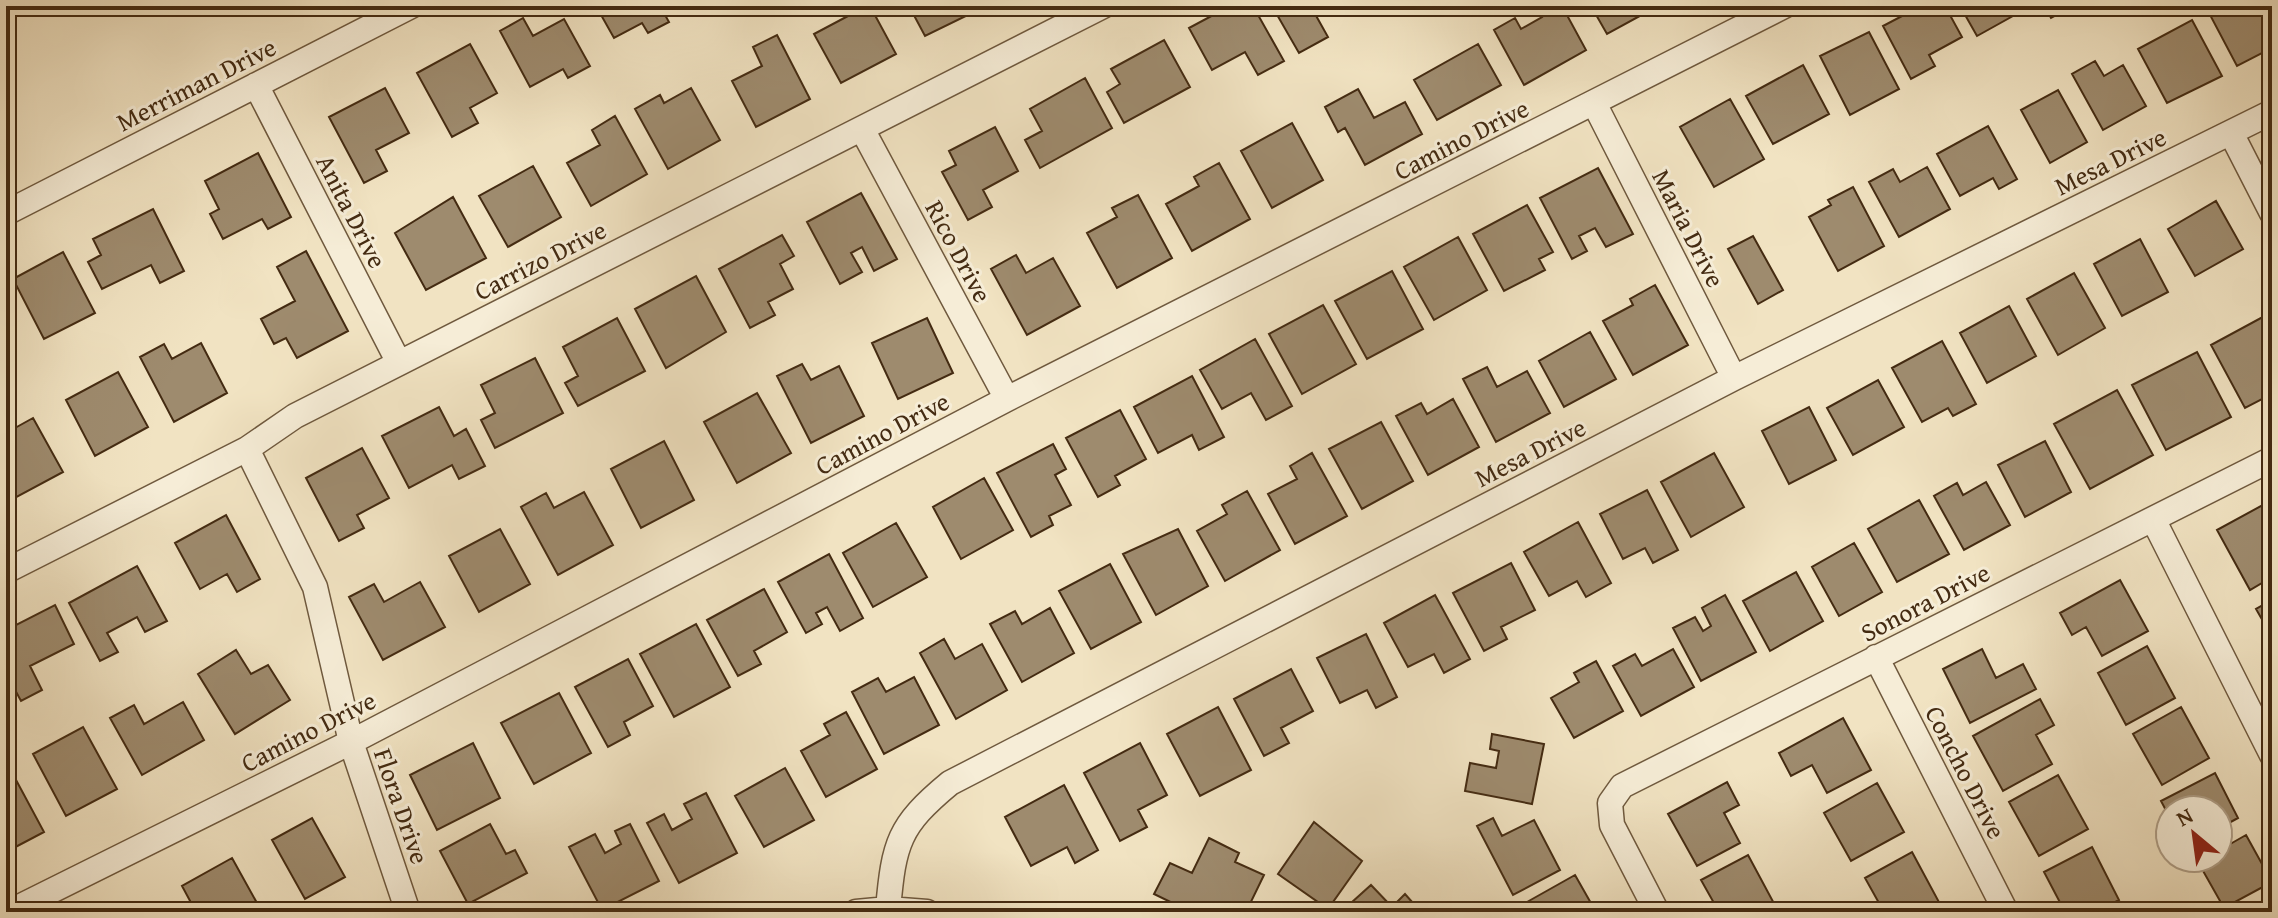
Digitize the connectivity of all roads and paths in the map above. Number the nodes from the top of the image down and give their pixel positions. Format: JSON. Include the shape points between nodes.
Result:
{"nodes":[{"id":1,"x":411,"y":6,"type":"edge"},
{"id":2,"x":1103,"y":6,"type":"edge"},
{"id":3,"x":1784,"y":6,"type":"edge"},
{"id":4,"x":256,"y":85,"type":"junction"},
{"id":5,"x":1594,"y":103,"type":"junction"},
{"id":6,"x":2272,"y":112,"type":"edge"},
{"id":7,"x":862,"y":129,"type":"junction"},
{"id":8,"x":2231,"y":133,"type":"junction"},
{"id":9,"x":6,"y":213,"type":"edge"},
{"id":10,"x":2272,"y":213,"type":"edge"},
{"id":11,"x":399,"y":363,"type":"junction"},
{"id":12,"x":1734,"y":378,"type":"junction"},
{"id":13,"x":1007,"y":399,"type":"junction"},
{"id":14,"x":247,"y":449,"type":"junction"},
{"id":15,"x":2272,"y":459,"type":"edge"},
{"id":16,"x":2153,"y":519,"type":"junction"},
{"id":17,"x":6,"y":571,"type":"edge"},
{"id":18,"x":1876,"y":657,"type":"junction"},
{"id":19,"x":351,"y":742,"type":"junction"},
{"id":20,"x":2272,"y":755,"type":"edge"},
{"id":21,"x":888,"y":909,"type":"junction"},
{"id":22,"x":9,"y":912,"type":"edge"},
{"id":23,"x":408,"y":912,"type":"edge"},
{"id":24,"x":856,"y":912,"type":"edge"},
{"id":25,"x":927,"y":912,"type":"edge"},
{"id":26,"x":1657,"y":912,"type":"edge"},
{"id":27,"x":2006,"y":912,"type":"edge"}],
"edges":[{"from":1,"to":4,"type":"street","name":"Merriman Drive"},
{"from":2,"to":7,"type":"street","name":"Carrizo Drive"},
{"from":3,"to":5,"type":"street","name":"Camino Drive"},
{"from":4,"to":9,"type":"street","name":"Merriman Drive"},
{"from":4,"to":11,"type":"street","name":"Anita Drive"},
{"from":5,"to":12,"type":"street","name":"Maria Drive"},
{"from":5,"to":13,"type":"street","name":"Camino Drive"},
{"from":6,"to":8,"type":"street","name":"Mesa Drive"},
{"from":7,"to":11,"type":"street","name":"Carrizo Drive"},
{"from":7,"to":13,"type":"street","name":"Rico Drive"},
{"from":8,"to":10,"type":"street"},
{"from":8,"to":12,"type":"street","name":"Mesa Drive"},
{"from":11,"to":14,"type":"street","name":"Carrizo Drive","via":[[279,425]]},
{"from":12,"to":21,"type":"street","name":"Mesa Drive","via":[[950,783],[917,810],[900,836]]},
{"from":13,"to":19,"type":"street","name":"Camino Drive"},
{"from":14,"to":17,"type":"street","name":"Carrizo Drive"},
{"from":14,"to":19,"type":"street","name":"Flora Drive","via":[[315,587]]},
{"from":15,"to":16,"type":"street","name":"Sonora Drive"},
{"from":16,"to":18,"type":"street","name":"Sonora Drive"},
{"from":16,"to":20,"type":"street"},
{"from":18,"to":26,"type":"street","name":"Sonora Drive","via":[[1622,786],[1610,803],[1612,825]]},
{"from":18,"to":27,"type":"street","name":"Concho Drive"},
{"from":19,"to":22,"type":"street","name":"Camino Drive"},
{"from":19,"to":23,"type":"street","name":"Flora Drive"},
{"from":21,"to":24,"type":"street"},
{"from":21,"to":25,"type":"street"}]}
